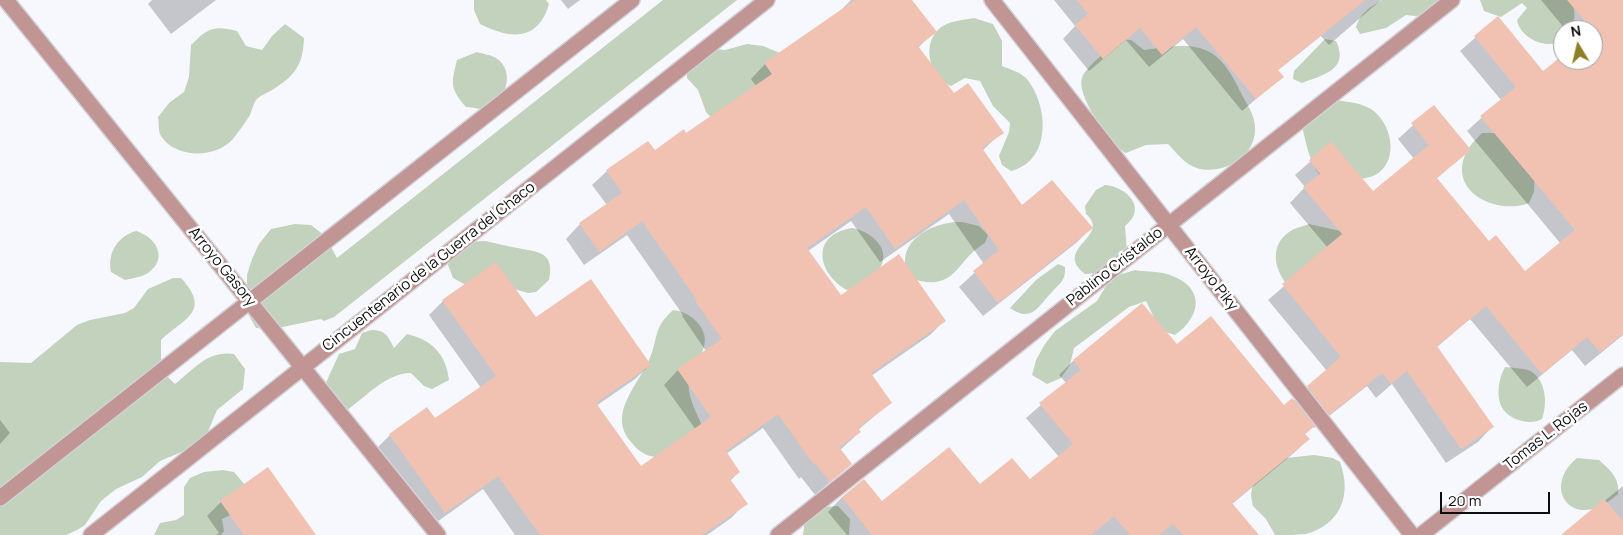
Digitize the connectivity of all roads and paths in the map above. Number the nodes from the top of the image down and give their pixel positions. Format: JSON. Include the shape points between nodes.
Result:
{"nodes":[{"id":1,"x":632,"y":0,"type":"edge"},
{"id":2,"x":767,"y":0,"type":"edge"},
{"id":3,"x":992,"y":0,"type":"edge"},
{"id":4,"x":1452,"y":0,"type":"edge"},
{"id":5,"x":7,"y":4,"type":"edge"},
{"id":6,"x":1169,"y":225,"type":"junction"},
{"id":7,"x":251,"y":302,"type":"junction"},
{"id":8,"x":304,"y":367,"type":"junction"},
{"id":9,"x":1623,"y":375,"type":"edge"},
{"id":10,"x":0,"y":498,"type":"edge"},
{"id":11,"x":91,"y":535,"type":"edge"},
{"id":12,"x":438,"y":535,"type":"edge"},
{"id":13,"x":778,"y":535,"type":"edge"},
{"id":14,"x":1412,"y":535,"type":"edge"},
{"id":15,"x":1421,"y":535,"type":"edge"}],
"edges":[{"from":1,"to":7,"type":"street"},
{"from":2,"to":8,"type":"street","name":"Cincuentenario de la Guerra del Chaco"},
{"from":3,"to":6,"type":"street","name":"Arroyo Piky"},
{"from":4,"to":6,"type":"street","name":"Pablino Cristaldo"},
{"from":5,"to":7,"type":"street","name":"Arroyo Gasory"},
{"from":6,"to":13,"type":"street","name":"Pablino Cristaldo"},
{"from":6,"to":14,"type":"street","name":"Arroyo Piky"},
{"from":7,"to":8,"type":"street","name":"Arroyo Gasory"},
{"from":7,"to":10,"type":"street"},
{"from":8,"to":11,"type":"street","name":"Cincuentenario de la Guerra del Chaco"},
{"from":8,"to":12,"type":"street","name":"Arroyo Gasory"},
{"from":9,"to":15,"type":"street","name":"Tomas L. Rojas"}]}
